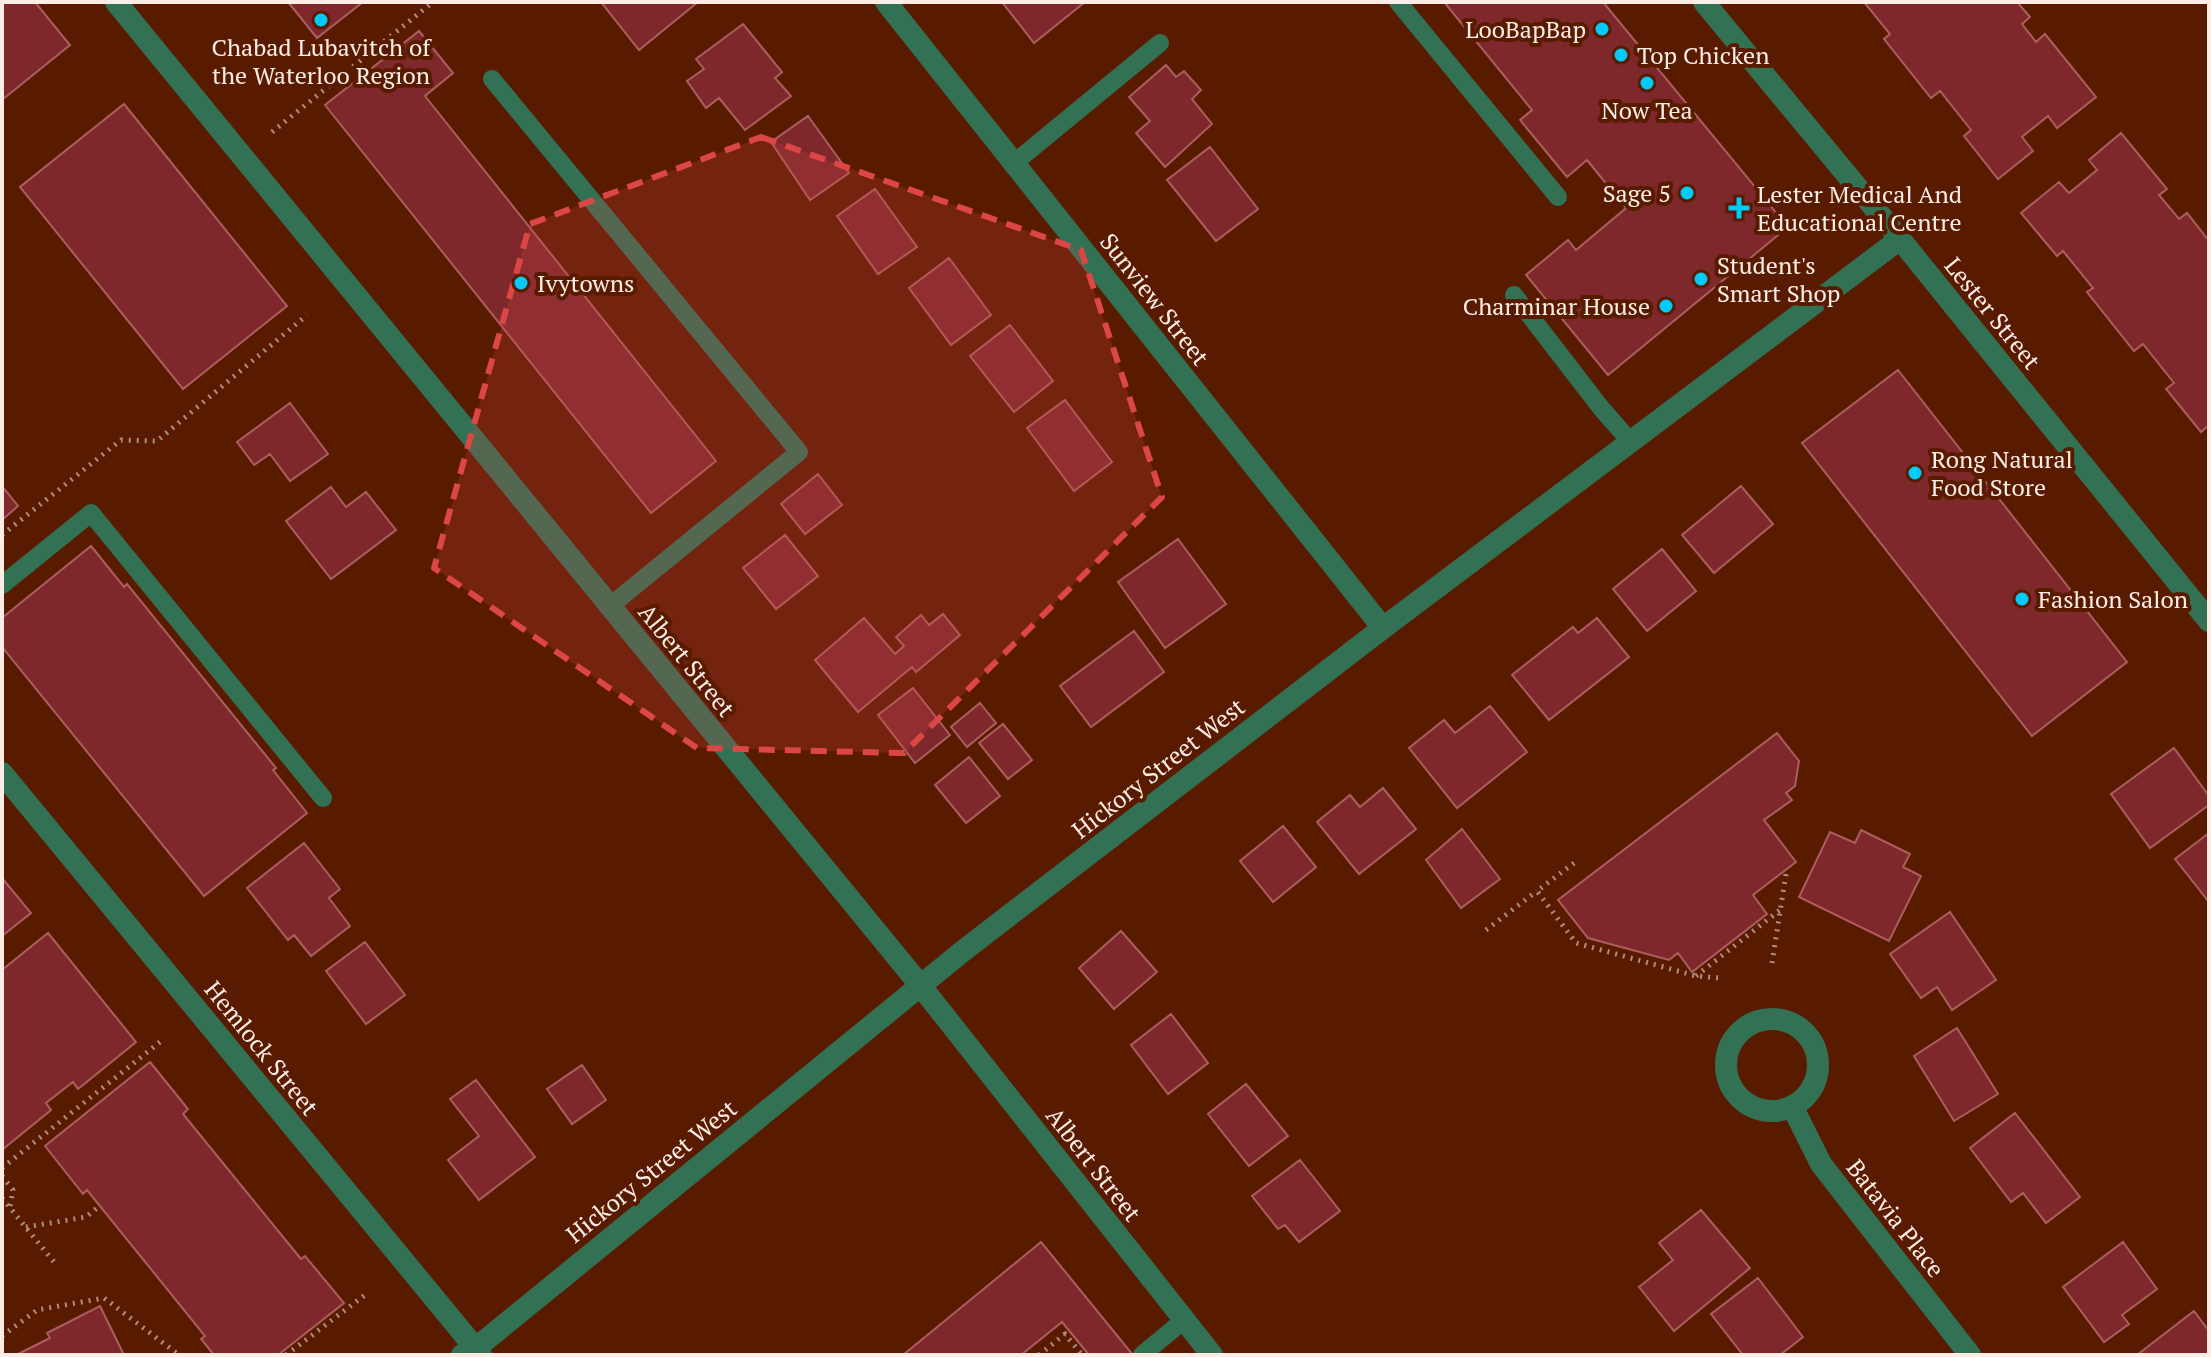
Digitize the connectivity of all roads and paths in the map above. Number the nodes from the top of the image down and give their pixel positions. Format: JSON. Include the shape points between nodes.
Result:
{"nodes":[{"id":1,"x":116,"y":2,"type":"edge"},
{"id":2,"x":433,"y":2,"type":"edge"},
{"id":3,"x":886,"y":2,"type":"edge"},
{"id":4,"x":1398,"y":2,"type":"edge"},
{"id":5,"x":1704,"y":2,"type":"edge"},
{"id":6,"x":1160,"y":43,"type":"dead end"},
{"id":7,"x":492,"y":79,"type":"dead end"},
{"id":8,"x":272,"y":132,"type":"dead end"},
{"id":9,"x":1014,"y":163,"type":"junction"},
{"id":10,"x":1558,"y":197,"type":"dead end"},
{"id":11,"x":1900,"y":239,"type":"junction"},
{"id":12,"x":1514,"y":295,"type":"dead end"},
{"id":13,"x":307,"y":315,"type":"dead end"},
{"id":14,"x":1630,"y":441,"type":"junction"},
{"id":15,"x":2,"y":535,"type":"edge"},
{"id":16,"x":2,"y":585,"type":"edge"},
{"id":17,"x":610,"y":606,"type":"junction"},
{"id":18,"x":2209,"y":621,"type":"edge"},
{"id":19,"x":1383,"y":628,"type":"junction"},
{"id":20,"x":2,"y":773,"type":"edge"},
{"id":21,"x":323,"y":798,"type":"dead end"},
{"id":22,"x":1574,"y":863,"type":"dead end"},
{"id":23,"x":1786,"y":874,"type":"dead end"},
{"id":24,"x":1537,"y":891,"type":"junction"},
{"id":25,"x":1780,"y":910,"type":"junction"},
{"id":26,"x":1486,"y":930,"type":"dead end"},
{"id":27,"x":1772,"y":963,"type":"dead end"},
{"id":28,"x":1696,"y":976,"type":"junction"},
{"id":29,"x":1720,"y":978,"type":"dead end"},
{"id":30,"x":920,"y":985,"type":"junction"},
{"id":31,"x":160,"y":1042,"type":"dead end"},
{"id":32,"x":1792,"y":1106,"type":"junction"},
{"id":33,"x":2,"y":1168,"type":"edge"},
{"id":34,"x":2,"y":1176,"type":"edge"},
{"id":35,"x":2,"y":1198,"type":"edge"},
{"id":36,"x":10,"y":1208,"type":"junction"},
{"id":37,"x":97,"y":1208,"type":"dead end"},
{"id":38,"x":25,"y":1227,"type":"junction"},
{"id":39,"x":54,"y":1262,"type":"dead end"},
{"id":40,"x":365,"y":1295,"type":"dead end"},
{"id":41,"x":1184,"y":1320,"type":"junction"},
{"id":42,"x":2,"y":1336,"type":"edge"},
{"id":43,"x":473,"y":1353,"type":"edge"},
{"id":44,"x":179,"y":1355,"type":"edge"},
{"id":45,"x":286,"y":1355,"type":"edge"},
{"id":46,"x":1039,"y":1355,"type":"edge"},
{"id":47,"x":1082,"y":1355,"type":"edge"},
{"id":48,"x":1142,"y":1355,"type":"edge"},
{"id":49,"x":1212,"y":1355,"type":"edge"},
{"id":50,"x":1970,"y":1355,"type":"edge"}],
"edges":[{"from":1,"to":17,"type":"street","name":"Albert Street"},
{"from":2,"to":8,"type":"path"},
{"from":3,"to":9,"type":"street","name":"Sunview Street"},
{"from":4,"to":10,"type":"lane"},
{"from":5,"to":11,"type":"street","name":"Lester Street"},
{"from":6,"to":9,"type":"lane"},
{"from":7,"to":17,"type":"lane","via":[[799,452]]},
{"from":9,"to":19,"type":"street","name":"Sunview Street"},
{"from":11,"to":14,"type":"street","name":"Hickory Street West"},
{"from":11,"to":18,"type":"street","name":"Lester Street"},
{"from":12,"to":14,"type":"lane"},
{"from":13,"to":15,"type":"path","via":[[157,441],[121,440]]},
{"from":14,"to":19,"type":"street","name":"Hickory Street West"},
{"from":16,"to":21,"type":"lane","via":[[91,513]]},
{"from":17,"to":30,"type":"street","name":"Albert Street"},
{"from":19,"to":30,"type":"street","name":"Hickory Street West"},
{"from":20,"to":43,"type":"street","name":"Hemlock Street"},
{"from":22,"to":24,"type":"path"},
{"from":23,"to":25,"type":"path"},
{"from":24,"to":26,"type":"path"},
{"from":24,"to":28,"type":"path","via":[[1576,943]]},
{"from":25,"to":27,"type":"path"},
{"from":25,"to":28,"type":"path"},
{"from":28,"to":29,"type":"path"},
{"from":30,"to":41,"type":"street","name":"Albert Street"},
{"from":30,"to":43,"type":"street","name":"Hickory Street West"},
{"from":31,"to":33,"type":"path"},
{"from":32,"to":32,"type":"street","via":[[1804,1099],[1818,1074],[1814,1045],[1781,1019],[1753,1023],[1741,1031],[1727,1056],[1731,1085],[1764,1110]]},
{"from":32,"to":50,"type":"street","name":"Batavia Place","via":[[1821,1164]]},
{"from":34,"to":36,"type":"path","via":[[13,1190]]},
{"from":35,"to":36,"type":"path"},
{"from":36,"to":38,"type":"path"},
{"from":37,"to":38,"type":"path","via":[[86,1217]]},
{"from":38,"to":39,"type":"path"},
{"from":40,"to":45,"type":"path"},
{"from":41,"to":48,"type":"lane"},
{"from":41,"to":49,"type":"street","name":"Albert Street"},
{"from":42,"to":44,"type":"path","via":[[37,1310],[104,1298]]},
{"from":46,"to":47,"type":"path","via":[[1065,1334]]}]}
